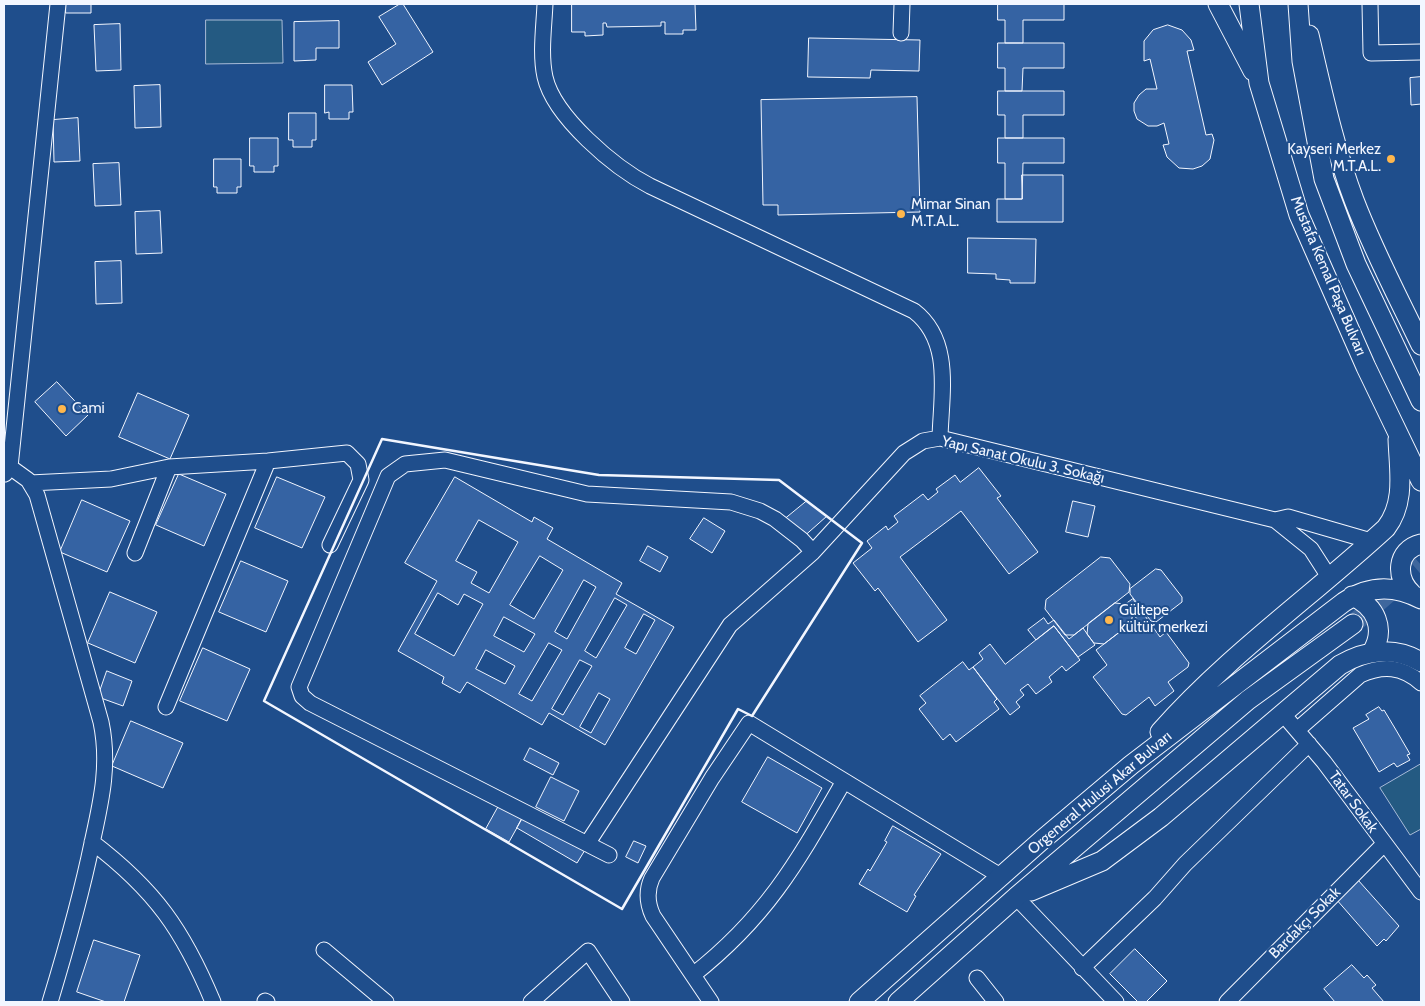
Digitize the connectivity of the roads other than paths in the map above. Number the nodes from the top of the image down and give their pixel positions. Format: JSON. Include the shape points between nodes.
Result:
{"nodes":[{"id":1,"x":58,"y":4,"type":"edge"},
{"id":2,"x":545,"y":4,"type":"edge"},
{"id":3,"x":902,"y":4,"type":"edge"},
{"id":4,"x":1218,"y":4,"type":"edge"},
{"id":5,"x":1249,"y":4,"type":"edge"},
{"id":6,"x":1300,"y":4,"type":"edge"},
{"id":7,"x":1370,"y":4,"type":"edge"},
{"id":8,"x":901,"y":33,"type":"dead end"},
{"id":9,"x":1421,"y":52,"type":"edge"},
{"id":10,"x":1259,"y":83,"type":"junction"},
{"id":11,"x":1421,"y":345,"type":"edge"},
{"id":12,"x":1421,"y":401,"type":"edge"},
{"id":13,"x":1398,"y":433,"type":"junction"},
{"id":14,"x":940,"y":438,"type":"junction"},
{"id":15,"x":268,"y":461,"type":"junction"},
{"id":16,"x":169,"y":467,"type":"junction"},
{"id":17,"x":7,"y":471,"type":"edge"},
{"id":18,"x":1421,"y":481,"type":"edge"},
{"id":19,"x":30,"y":483,"type":"junction"},
{"id":20,"x":1275,"y":520,"type":"junction"},
{"id":21,"x":1371,"y":541,"type":"junction"},
{"id":22,"x":1421,"y":544,"type":"edge"},
{"id":23,"x":330,"y":545,"type":"dead end"},
{"id":24,"x":814,"y":552,"type":"junction"},
{"id":25,"x":135,"y":554,"type":"dead end"},
{"id":26,"x":1329,"y":577,"type":"junction"},
{"id":27,"x":1352,"y":596,"type":"junction"},
{"id":28,"x":1417,"y":596,"type":"edge"},
{"id":29,"x":1353,"y":624,"type":"tunnel mouth"},
{"id":30,"x":1372,"y":652,"type":"junction"},
{"id":31,"x":1421,"y":662,"type":"edge"},
{"id":32,"x":1421,"y":683,"type":"edge"},
{"id":33,"x":166,"y":707,"type":"dead end"},
{"id":34,"x":1283,"y":714,"type":"junction"},
{"id":35,"x":1297,"y":730,"type":"junction"},
{"id":36,"x":1309,"y":744,"type":"junction"},
{"id":37,"x":1131,"y":765,"type":"junction"},
{"id":38,"x":844,"y":780,"type":"junction"},
{"id":39,"x":92,"y":842,"type":"junction"},
{"id":40,"x":587,"y":844,"type":"junction"},
{"id":41,"x":1384,"y":844,"type":"junction"},
{"id":42,"x":609,"y":855,"type":"dead end"},
{"id":43,"x":1002,"y":877,"type":"junction"},
{"id":44,"x":1421,"y":892,"type":"edge"},
{"id":45,"x":1016,"y":897,"type":"junction"},
{"id":46,"x":324,"y":950,"type":"dead end"},
{"id":47,"x":1082,"y":968,"type":"junction"},
{"id":48,"x":693,"y":975,"type":"junction"},
{"id":49,"x":977,"y":978,"type":"dead end"},
{"id":50,"x":50,"y":1002,"type":"edge"},
{"id":51,"x":213,"y":1002,"type":"edge"},
{"id":52,"x":386,"y":1002,"type":"edge"},
{"id":53,"x":531,"y":1002,"type":"edge"},
{"id":54,"x":622,"y":1002,"type":"edge"},
{"id":55,"x":711,"y":1002,"type":"edge"},
{"id":56,"x":859,"y":1002,"type":"edge"},
{"id":57,"x":898,"y":1002,"type":"edge"},
{"id":58,"x":996,"y":1002,"type":"edge"},
{"id":59,"x":1116,"y":1002,"type":"edge"},
{"id":60,"x":1226,"y":1002,"type":"edge"}],
"edges":[{"from":1,"to":17,"type":"street"},
{"from":2,"to":14,"type":"street","via":[[543,67],[548,86],[582,132],[611,162],[650,186],[914,311],[928,323],[941,354]]},
{"from":3,"to":8,"type":"street"},
{"from":4,"to":10,"type":"main road"},
{"from":5,"to":10,"type":"main road","name":"Mustafa Kemal Paşa Bulvarı"},
{"from":6,"to":11,"type":"main road","via":[[1330,123],[1354,198],[1378,258]]},
{"from":6,"to":12,"type":"main road","name":"Mustafa Kemal Paşa Bulvarı","via":[[1302,61],[1324,179],[1356,264]]},
{"from":7,"to":9,"type":"street","via":[[1371,53]]},
{"from":10,"to":13,"type":"main road","name":"Mustafa Kemal Paşa Bulvarı","via":[[1299,215]]},
{"from":13,"to":18,"type":"main road","name":"Mustafa Kemal Paşa Bulvarı"},
{"from":13,"to":21,"type":"main road","via":[[1398,505],[1391,521]]},
{"from":14,"to":20,"type":"street","name":"Yapı Sanat Okulu 3. Sokağı"},
{"from":14,"to":24,"type":"street","name":"Yapı Sanat Okulu 3. Sokağı","via":[[923,441],[904,453]]},
{"from":15,"to":16,"type":"street"},
{"from":15,"to":23,"type":"street","via":[[347,454],[355,460],[361,480]]},
{"from":15,"to":33,"type":"street"},
{"from":16,"to":19,"type":"street","via":[[111,479]]},
{"from":16,"to":25,"type":"street"},
{"from":17,"to":19,"type":"street"},
{"from":19,"to":39,"type":"street","via":[[37,495],[68,598],[104,738],[104,785]]},
{"from":20,"to":21,"type":"street","name":"Yapı Sanat Okulu 3. Sokağı","via":[[1288,517]]},
{"from":20,"to":26,"type":"street","name":"Yapı Sanat Okulu 3. Sokağı","via":[[1311,549]]},
{"from":21,"to":26,"type":"main road"},
{"from":22,"to":28,"type":"main road","via":[[1408,550],[1401,561],[1401,578]]},
{"from":24,"to":40,"type":"street","name":"Yapı Sanat Okulu 3. Sokağı","via":[[730,625]]},
{"from":24,"to":40,"type":"street","via":[[775,519],[731,502],[685,502],[587,494],[445,460],[404,464],[388,476],[299,686],[302,696],[319,708]]},
{"from":26,"to":37,"type":"main road","via":[[1182,707]]},
{"from":27,"to":28,"type":"main road","via":[[1381,588]]},
{"from":27,"to":30,"type":"main road","via":[[1366,603],[1378,622],[1378,637]]},
{"from":27,"to":37,"type":"main road","name":"Orgeneral Hulusi Akar Bulvarı"},
{"from":29,"to":45,"type":"main road","name":"Orgeneral Hulusi Akar Bulvarı","via":[[1248,700]]},
{"from":30,"to":31,"type":"main road","via":[[1394,652]]},
{"from":30,"to":34,"type":"main road","via":[[1340,665]]},
{"from":32,"to":35,"type":"street","via":[[1400,670],[1387,667],[1373,669],[1360,675]]},
{"from":34,"to":35,"type":"street","name":"Tatar Sokak"},
{"from":34,"to":45,"type":"main road","via":[[1161,817],[1102,861]]},
{"from":35,"to":36,"type":"street","name":"Tatar Sokak"},
{"from":36,"to":41,"type":"street","name":"Tatar Sokak"},
{"from":36,"to":47,"type":"street"},
{"from":37,"to":43,"type":"main road","name":"Orgeneral Hulusi Akar Bulvarı"},
{"from":38,"to":43,"type":"street"},
{"from":38,"to":48,"type":"street","via":[[801,857],[774,896],[731,944]]},
{"from":38,"to":48,"type":"street","via":[[749,723],[712,778],[648,890],[653,916]]},
{"from":39,"to":50,"type":"street","via":[[77,911]]},
{"from":39,"to":51,"type":"street","via":[[128,872],[169,917],[194,958]]},
{"from":40,"to":42,"type":"street"},
{"from":41,"to":44,"type":"street","name":"Tatar Sokak"},
{"from":41,"to":60,"type":"street","name":"Bardakçı Sokak"},
{"from":43,"to":56,"type":"main road","name":"Orgeneral Hulusi Akar Bulvarı"},
{"from":45,"to":47,"type":"street"},
{"from":45,"to":57,"type":"main road","name":"Orgeneral Hulusi Akar Bulvarı"},
{"from":46,"to":52,"type":"street"},
{"from":47,"to":59,"type":"street"},
{"from":48,"to":55,"type":"street"},
{"from":49,"to":58,"type":"street"},
{"from":53,"to":54,"type":"street","via":[[588,951]]}]}
